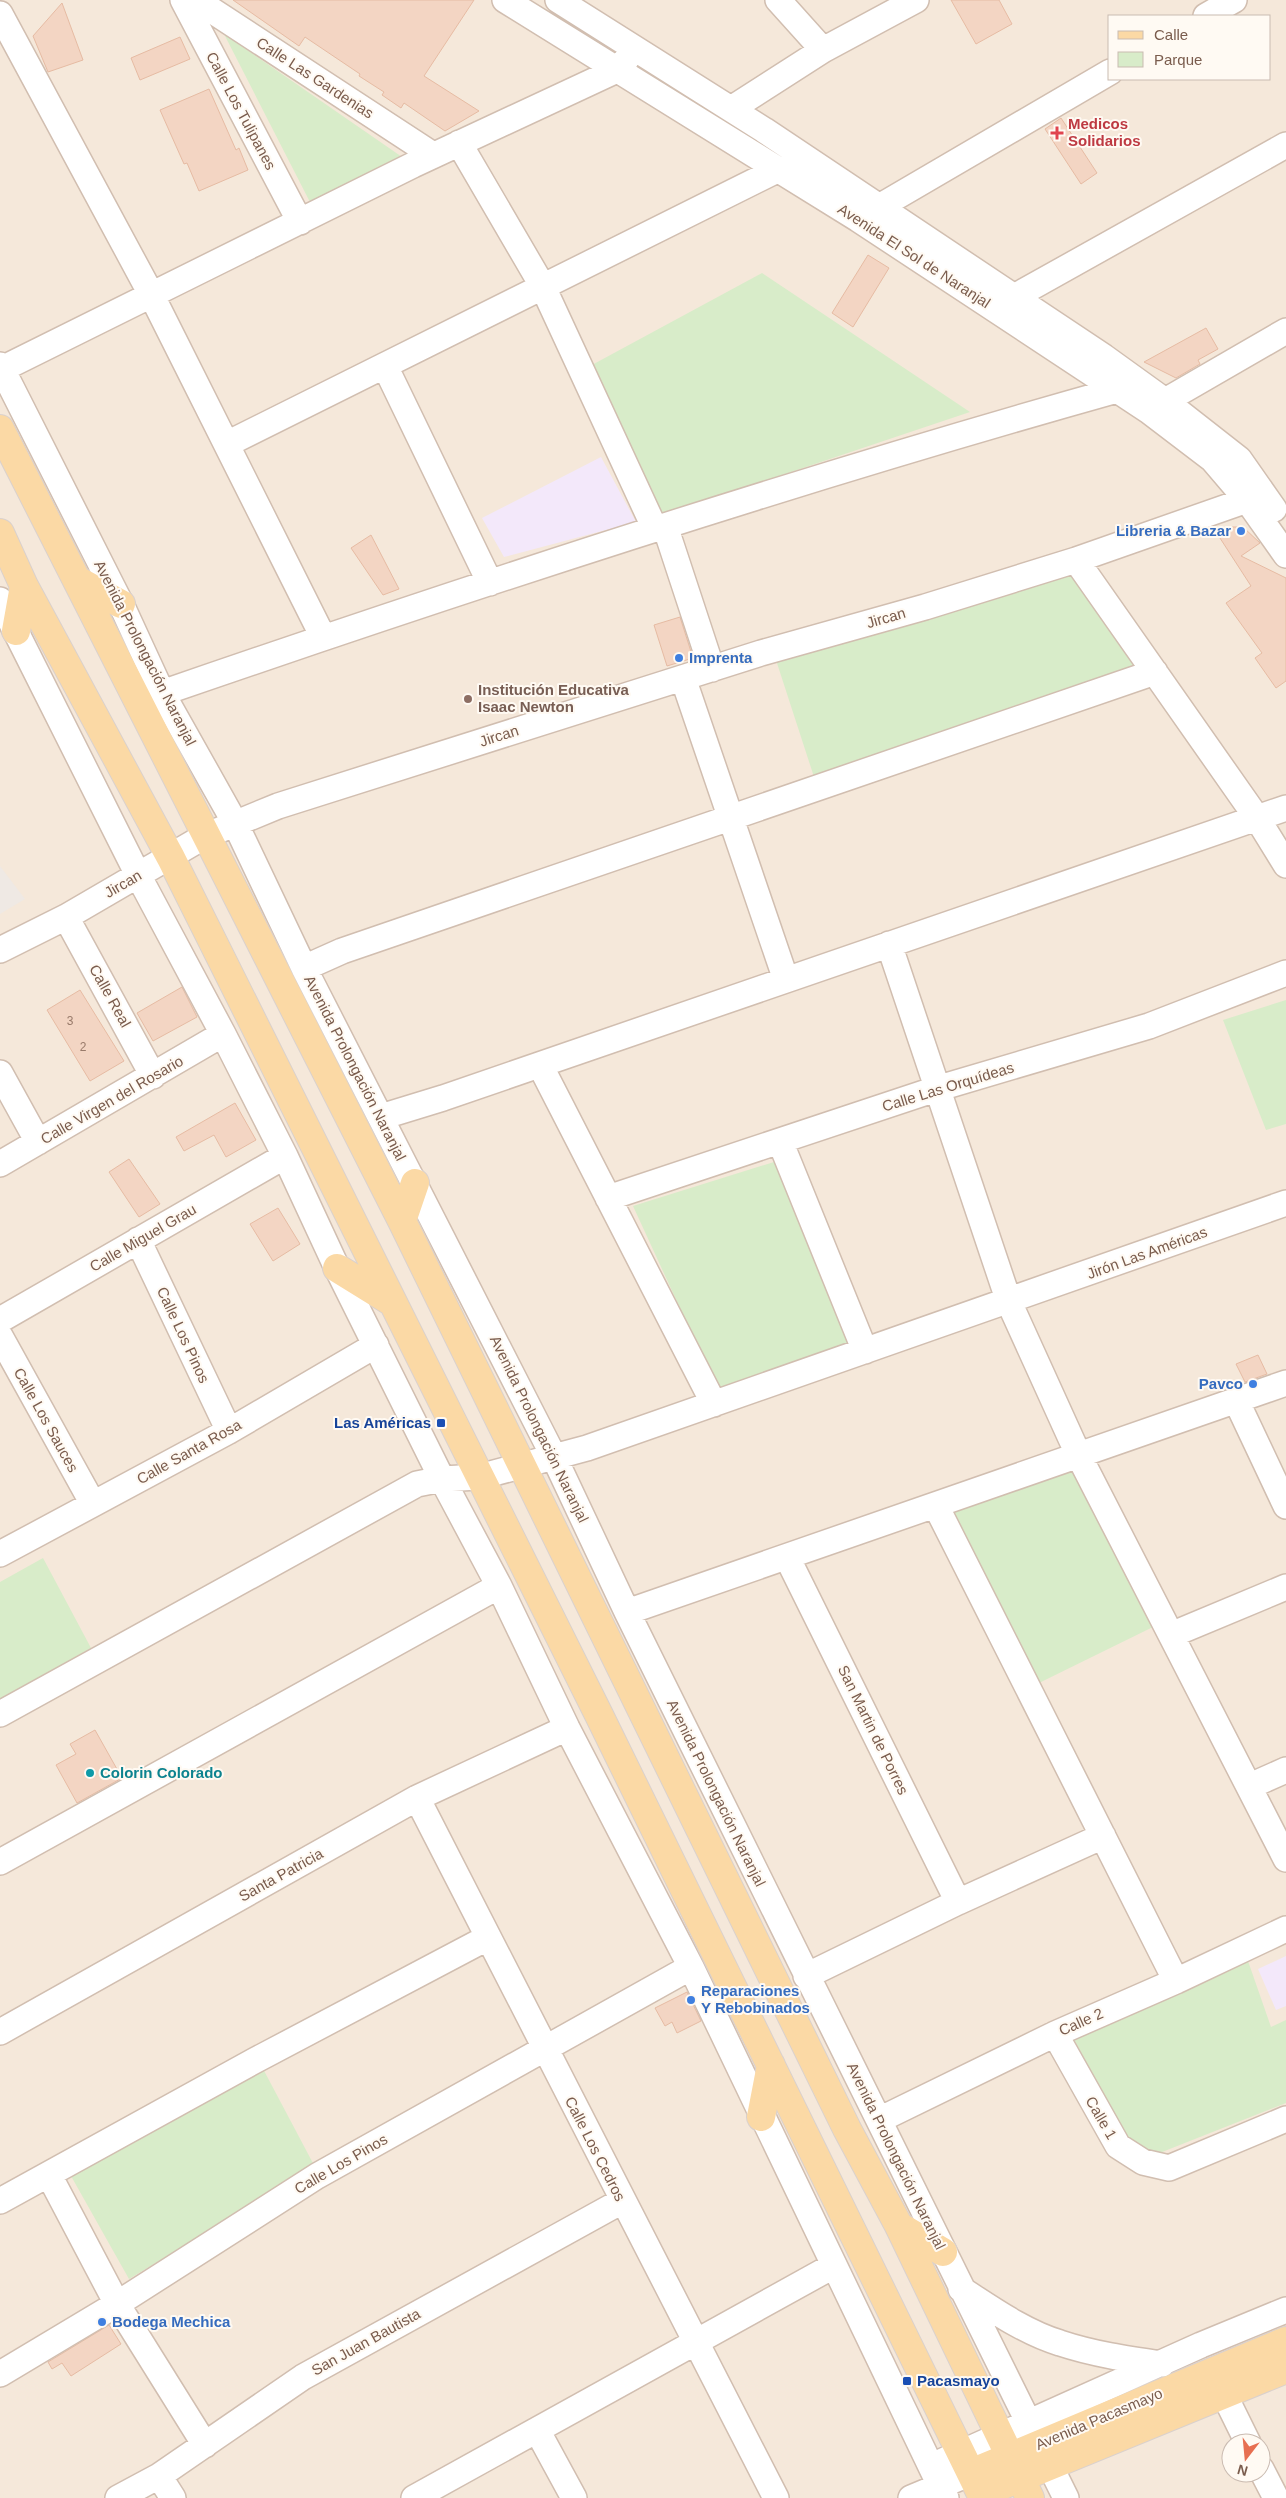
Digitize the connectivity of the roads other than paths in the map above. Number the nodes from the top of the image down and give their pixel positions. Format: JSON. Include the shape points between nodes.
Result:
{"nodes":[{"id":1,"x":15,"y":0,"type":"edge"},
{"id":2,"x":183,"y":0,"type":"edge"},
{"id":3,"x":196,"y":0,"type":"edge"},
{"id":4,"x":505,"y":0,"type":"edge"},
{"id":5,"x":558,"y":0,"type":"edge"},
{"id":6,"x":778,"y":0,"type":"edge"},
{"id":7,"x":916,"y":0,"type":"edge"},
{"id":8,"x":1234,"y":0,"type":"edge"},
{"id":9,"x":0,"y":8,"type":"edge"},
{"id":10,"x":0,"y":14,"type":"edge"},
{"id":11,"x":1208,"y":15,"type":"edge"},
{"id":12,"x":635,"y":47,"type":"junction"},
{"id":13,"x":823,"y":50,"type":"junction"},
{"id":14,"x":619,"y":69,"type":"junction"},
{"id":15,"x":1108,"y":73,"type":"edge"},
{"id":16,"x":731,"y":109,"type":"junction"},
{"id":17,"x":459,"y":143,"type":"junction"},
{"id":18,"x":1286,"y":145,"type":"edge"},
{"id":19,"x":434,"y":156,"type":"junction"},
{"id":20,"x":780,"y":169,"type":"junction"},
{"id":21,"x":879,"y":207,"type":"junction"},
{"id":22,"x":300,"y":222,"type":"junction"},
{"id":23,"x":543,"y":287,"type":"junction"},
{"id":24,"x":152,"y":296,"type":"junction"},
{"id":25,"x":1014,"y":296,"type":"junction"},
{"id":26,"x":1286,"y":331,"type":"edge"},
{"id":27,"x":384,"y":366,"type":"junction"},
{"id":28,"x":1,"y":367,"type":"edge"},
{"id":29,"x":1117,"y":390,"type":"junction"},
{"id":30,"x":1165,"y":401,"type":"junction"},
{"id":31,"x":0,"y":428,"type":"edge"},
{"id":32,"x":227,"y":444,"type":"junction"},
{"id":33,"x":1247,"y":500,"type":"junction"},
{"id":34,"x":1283,"y":515,"type":"edge"},
{"id":35,"x":660,"y":528,"type":"junction"},
{"id":36,"x":0,"y":533,"type":"edge"},
{"id":37,"x":1286,"y":555,"type":"edge"},
{"id":38,"x":1076,"y":560,"type":"junction"},
{"id":39,"x":78,"y":580,"type":"junction"},
{"id":40,"x":490,"y":583,"type":"junction"},
{"id":41,"x":24,"y":586,"type":"junction"},
{"id":42,"x":0,"y":600,"type":"edge"},
{"id":43,"x":121,"y":604,"type":"junction"},
{"id":44,"x":16,"y":631,"type":"junction"},
{"id":45,"x":323,"y":637,"type":"junction"},
{"id":46,"x":712,"y":669,"type":"junction"},
{"id":47,"x":1155,"y":672,"type":"junction"},
{"id":48,"x":683,"y":678,"type":"junction"},
{"id":49,"x":162,"y":693,"type":"junction"},
{"id":50,"x":1286,"y":808,"type":"edge"},
{"id":51,"x":731,"y":818,"type":"junction"},
{"id":52,"x":1257,"y":818,"type":"junction"},
{"id":53,"x":235,"y":824,"type":"junction"},
{"id":54,"x":205,"y":836,"type":"junction"},
{"id":55,"x":171,"y":858,"type":"junction"},
{"id":56,"x":1286,"y":865,"type":"edge"},
{"id":57,"x":138,"y":875,"type":"junction"},
{"id":58,"x":66,"y":917,"type":"junction"},
{"id":59,"x":889,"y":944,"type":"junction"},
{"id":60,"x":0,"y":950,"type":"edge"},
{"id":61,"x":304,"y":968,"type":"junction"},
{"id":62,"x":1286,"y":973,"type":"edge"},
{"id":63,"x":786,"y":980,"type":"junction"},
{"id":64,"x":223,"y":1034,"type":"junction"},
{"id":65,"x":540,"y":1065,"type":"junction"},
{"id":66,"x":0,"y":1073,"type":"edge"},
{"id":67,"x":153,"y":1076,"type":"junction"},
{"id":68,"x":936,"y":1089,"type":"junction"},
{"id":69,"x":381,"y":1117,"type":"junction"},
{"id":70,"x":780,"y":1141,"type":"junction"},
{"id":71,"x":38,"y":1142,"type":"junction"},
{"id":72,"x":285,"y":1156,"type":"junction"},
{"id":73,"x":0,"y":1164,"type":"edge"},
{"id":74,"x":414,"y":1184,"type":"junction"},
{"id":75,"x":608,"y":1198,"type":"junction"},
{"id":76,"x":1286,"y":1203,"type":"edge"},
{"id":77,"x":402,"y":1221,"type":"junction"},
{"id":78,"x":138,"y":1240,"type":"junction"},
{"id":79,"x":337,"y":1268,"type":"junction"},
{"id":80,"x":392,"y":1302,"type":"junction"},
{"id":81,"x":1009,"y":1302,"type":"junction"},
{"id":82,"x":0,"y":1320,"type":"edge"},
{"id":83,"x":0,"y":1336,"type":"edge"},
{"id":84,"x":376,"y":1345,"type":"junction"},
{"id":85,"x":865,"y":1351,"type":"junction"},
{"id":86,"x":1286,"y":1383,"type":"edge"},
{"id":87,"x":1236,"y":1400,"type":"junction"},
{"id":88,"x":714,"y":1404,"type":"junction"},
{"id":89,"x":229,"y":1431,"type":"junction"},
{"id":90,"x":1078,"y":1454,"type":"junction"},
{"id":91,"x":554,"y":1457,"type":"junction"},
{"id":92,"x":521,"y":1464,"type":"junction"},
{"id":93,"x":479,"y":1477,"type":"junction"},
{"id":94,"x":442,"y":1479,"type":"junction"},
{"id":95,"x":93,"y":1504,"type":"junction"},
{"id":96,"x":936,"y":1506,"type":"junction"},
{"id":97,"x":1286,"y":1506,"type":"edge"},
{"id":98,"x":0,"y":1554,"type":"edge"},
{"id":99,"x":787,"y":1558,"type":"junction"},
{"id":100,"x":499,"y":1586,"type":"junction"},
{"id":101,"x":1286,"y":1587,"type":"edge"},
{"id":102,"x":627,"y":1612,"type":"junction"},
{"id":103,"x":1171,"y":1635,"type":"junction"},
{"id":104,"x":0,"y":1714,"type":"edge"},
{"id":105,"x":567,"y":1728,"type":"junction"},
{"id":106,"x":1286,"y":1770,"type":"edge"},
{"id":107,"x":1250,"y":1786,"type":"junction"},
{"id":108,"x":417,"y":1798,"type":"junction"},
{"id":109,"x":1103,"y":1836,"type":"junction"},
{"id":110,"x":1286,"y":1859,"type":"edge"},
{"id":111,"x":0,"y":1862,"type":"edge"},
{"id":112,"x":958,"y":1902,"type":"junction"},
{"id":113,"x":1286,"y":1929,"type":"edge"},
{"id":114,"x":487,"y":1938,"type":"junction"},
{"id":115,"x":691,"y":1967,"type":"junction"},
{"id":116,"x":806,"y":1976,"type":"junction"},
{"id":117,"x":1176,"y":1981,"type":"junction"},
{"id":118,"x":0,"y":2032,"type":"edge"},
{"id":119,"x":1055,"y":2034,"type":"junction"},
{"id":120,"x":544,"y":2049,"type":"junction"},
{"id":121,"x":771,"y":2065,"type":"junction"},
{"id":122,"x":761,"y":2117,"type":"junction"},
{"id":123,"x":879,"y":2120,"type":"junction"},
{"id":124,"x":1286,"y":2120,"type":"edge"},
{"id":125,"x":49,"y":2175,"type":"junction"},
{"id":126,"x":0,"y":2201,"type":"edge"},
{"id":127,"x":622,"y":2201,"type":"junction"},
{"id":128,"x":899,"y":2226,"type":"junction"},
{"id":129,"x":943,"y":2252,"type":"junction"},
{"id":130,"x":833,"y":2266,"type":"junction"},
{"id":131,"x":961,"y":2289,"type":"junction"},
{"id":132,"x":117,"y":2304,"type":"junction"},
{"id":133,"x":1286,"y":2310,"type":"edge"},
{"id":134,"x":1286,"y":2341,"type":"edge"},
{"id":135,"x":694,"y":2343,"type":"junction"},
{"id":136,"x":1201,"y":2345,"type":"junction"},
{"id":137,"x":1162,"y":2364,"type":"junction"},
{"id":138,"x":1286,"y":2370,"type":"edge"},
{"id":139,"x":0,"y":2374,"type":"edge"},
{"id":140,"x":1219,"y":2383,"type":"junction"},
{"id":141,"x":537,"y":2430,"type":"junction"},
{"id":142,"x":1243,"y":2433,"type":"edge"},
{"id":143,"x":1038,"y":2444,"type":"junction"},
{"id":144,"x":205,"y":2445,"type":"junction"},
{"id":145,"x":1015,"y":2467,"type":"edge"},
{"id":146,"x":159,"y":2476,"type":"junction"},
{"id":147,"x":939,"y":2483,"type":"edge"},
{"id":148,"x":1268,"y":2483,"type":"edge"},
{"id":149,"x":973,"y":2484,"type":"edge"},
{"id":150,"x":118,"y":2498,"type":"edge"},
{"id":151,"x":173,"y":2498,"type":"edge"},
{"id":152,"x":414,"y":2498,"type":"edge"},
{"id":153,"x":574,"y":2498,"type":"edge"},
{"id":154,"x":776,"y":2498,"type":"edge"},
{"id":155,"x":911,"y":2498,"type":"edge"},
{"id":156,"x":1066,"y":2498,"type":"edge"},
{"id":157,"x":1276,"y":2498,"type":"edge"}],
"edges":[{"from":1,"to":9,"type":"street"},
{"from":2,"to":22,"type":"street","name":"Calle Los Tulipanes"},
{"from":3,"to":19,"type":"street","name":"Calle Las Gardenias"},
{"from":4,"to":14,"type":"street","name":"Avenida El Sol de Naranjal"},
{"from":5,"to":12,"type":"street","name":"Avenida El Sol de Naranjal"},
{"from":6,"to":13,"type":"street"},
{"from":7,"to":13,"type":"street"},
{"from":8,"to":11,"type":"street"},
{"from":10,"to":24,"type":"street"},
{"from":12,"to":14,"type":"street"},
{"from":12,"to":16,"type":"street","name":"Avenida El Sol de Naranjal"},
{"from":13,"to":16,"type":"street"},
{"from":14,"to":17,"type":"street"},
{"from":14,"to":20,"type":"street","name":"Avenida El Sol de Naranjal"},
{"from":15,"to":21,"type":"street"},
{"from":16,"to":21,"type":"street","name":"Avenida El Sol de Naranjal"},
{"from":17,"to":19,"type":"street"},
{"from":17,"to":23,"type":"street"},
{"from":18,"to":25,"type":"street"},
{"from":19,"to":22,"type":"street"},
{"from":20,"to":23,"type":"street"},
{"from":20,"to":29,"type":"street","name":"Avenida El Sol de Naranjal"},
{"from":21,"to":25,"type":"street","name":"Avenida El Sol de Naranjal"},
{"from":22,"to":24,"type":"street"},
{"from":23,"to":27,"type":"street"},
{"from":23,"to":35,"type":"street"},
{"from":24,"to":28,"type":"street"},
{"from":24,"to":32,"type":"street"},
{"from":25,"to":30,"type":"street","name":"Avenida El Sol de Naranjal"},
{"from":26,"to":30,"type":"street"},
{"from":27,"to":32,"type":"street"},
{"from":27,"to":40,"type":"street"},
{"from":28,"to":43,"type":"street","name":"Avenida Prolongación Naranjal"},
{"from":29,"to":33,"type":"street","name":"Avenida El Sol de Naranjal","via":[[1212,459]]},
{"from":29,"to":35,"type":"street","via":[[978,429]]},
{"from":30,"to":34,"type":"street","name":"Avenida El Sol de Naranjal","via":[[1239,459]]},
{"from":31,"to":39,"type":"main road","name":"Avenida Prolongación Naranjal"},
{"from":32,"to":45,"type":"street"},
{"from":33,"to":37,"type":"street","name":"Avenida El Sol de Naranjal"},
{"from":33,"to":38,"type":"street","name":"Jircan"},
{"from":35,"to":40,"type":"street"},
{"from":35,"to":46,"type":"street"},
{"from":36,"to":41,"type":"main road"},
{"from":38,"to":46,"type":"street","name":"Jircan","via":[[925,608]]},
{"from":38,"to":47,"type":"street"},
{"from":39,"to":43,"type":"main road"},
{"from":39,"to":54,"type":"main road","name":"Avenida Prolongación Naranjal"},
{"from":40,"to":45,"type":"street"},
{"from":41,"to":44,"type":"main road"},
{"from":41,"to":55,"type":"main road"},
{"from":42,"to":44,"type":"street"},
{"from":43,"to":49,"type":"street","name":"Avenida Prolongación Naranjal"},
{"from":44,"to":57,"type":"street"},
{"from":45,"to":49,"type":"street"},
{"from":46,"to":48,"type":"street","name":"Jircan"},
{"from":47,"to":51,"type":"street"},
{"from":47,"to":52,"type":"street"},
{"from":48,"to":51,"type":"street"},
{"from":48,"to":53,"type":"street","name":"Jircan","via":[[278,806]]},
{"from":49,"to":53,"type":"street","name":"Avenida Prolongación Naranjal"},
{"from":50,"to":52,"type":"street"},
{"from":51,"to":61,"type":"street","via":[[342,951]]},
{"from":51,"to":63,"type":"street"},
{"from":52,"to":56,"type":"street"},
{"from":52,"to":59,"type":"street"},
{"from":53,"to":54,"type":"street","name":"Jircan"},
{"from":53,"to":61,"type":"street","name":"Avenida Prolongación Naranjal"},
{"from":54,"to":55,"type":"street","name":"Jircan"},
{"from":54,"to":77,"type":"main road","name":"Avenida Prolongación Naranjal"},
{"from":55,"to":57,"type":"street","name":"Jircan"},
{"from":55,"to":80,"type":"main road"},
{"from":57,"to":58,"type":"street","name":"Jircan"},
{"from":57,"to":64,"type":"street"},
{"from":58,"to":60,"type":"street","name":"Jircan"},
{"from":58,"to":67,"type":"street","name":"Calle Real"},
{"from":59,"to":63,"type":"street"},
{"from":59,"to":68,"type":"street"},
{"from":61,"to":69,"type":"street","name":"Avenida Prolongación Naranjal"},
{"from":62,"to":68,"type":"street","name":"Calle Las Orquídeas","via":[[1149,1026]]},
{"from":63,"to":65,"type":"street"},
{"from":64,"to":67,"type":"street","name":"Calle Virgen del Rosario"},
{"from":64,"to":72,"type":"street"},
{"from":65,"to":69,"type":"street"},
{"from":65,"to":75,"type":"street"},
{"from":66,"to":71,"type":"street"},
{"from":67,"to":71,"type":"street","name":"Calle Virgen del Rosario"},
{"from":68,"to":70,"type":"street","name":"Calle Las Orquídeas"},
{"from":68,"to":81,"type":"street"},
{"from":69,"to":74,"type":"street","name":"Avenida Prolongación Naranjal"},
{"from":70,"to":75,"type":"street","name":"Calle Las Orquídeas"},
{"from":70,"to":85,"type":"street"},
{"from":71,"to":73,"type":"street","name":"Calle Virgen del Rosario"},
{"from":72,"to":78,"type":"street","name":"Calle Miguel Grau"},
{"from":72,"to":79,"type":"street"},
{"from":74,"to":77,"type":"main road"},
{"from":74,"to":91,"type":"street","name":"Avenida Prolongación Naranjal"},
{"from":75,"to":88,"type":"street"},
{"from":76,"to":81,"type":"street","name":"Jirón Las Américas"},
{"from":77,"to":92,"type":"main road","name":"Avenida Prolongación Naranjal"},
{"from":78,"to":82,"type":"street","name":"Calle Miguel Grau"},
{"from":78,"to":89,"type":"street","name":"Calle Los Pinos"},
{"from":79,"to":80,"type":"main road"},
{"from":79,"to":84,"type":"street"},
{"from":80,"to":93,"type":"main road"},
{"from":81,"to":85,"type":"street","name":"Jirón Las Américas"},
{"from":81,"to":90,"type":"street"},
{"from":83,"to":95,"type":"street","name":"Calle Los Sauces"},
{"from":84,"to":89,"type":"street","name":"Calle Santa Rosa"},
{"from":84,"to":94,"type":"street"},
{"from":85,"to":88,"type":"street","name":"Jirón Las Américas"},
{"from":86,"to":87,"type":"street"},
{"from":87,"to":90,"type":"street"},
{"from":87,"to":97,"type":"street"},
{"from":88,"to":91,"type":"street","name":"Jirón Las Américas"},
{"from":89,"to":95,"type":"street","name":"Calle Santa Rosa"},
{"from":90,"to":96,"type":"street"},
{"from":90,"to":103,"type":"street"},
{"from":91,"to":92,"type":"street","name":"Jirón Las Américas"},
{"from":91,"to":102,"type":"street","name":"Avenida Prolongación Naranjal"},
{"from":92,"to":93,"type":"street","name":"Jirón Las Américas"},
{"from":92,"to":128,"type":"main road","name":"Avenida Prolongación Naranjal","via":[[843,2120]]},
{"from":93,"to":94,"type":"street","name":"Jirón Las Américas"},
{"from":93,"to":121,"type":"main road"},
{"from":94,"to":100,"type":"street"},
{"from":94,"to":104,"type":"street","name":"Jirón Las Américas","via":[[417,1484]]},
{"from":95,"to":98,"type":"street","name":"Calle Santa Rosa"},
{"from":96,"to":99,"type":"street"},
{"from":96,"to":109,"type":"street"},
{"from":99,"to":102,"type":"street"},
{"from":99,"to":112,"type":"street","name":"San Martin de Porres"},
{"from":100,"to":105,"type":"street"},
{"from":100,"to":111,"type":"street"},
{"from":101,"to":103,"type":"street"},
{"from":102,"to":116,"type":"street","name":"Avenida Prolongación Naranjal"},
{"from":103,"to":107,"type":"street"},
{"from":105,"to":108,"type":"street","name":"Santa Patricia"},
{"from":105,"to":115,"type":"street"},
{"from":106,"to":107,"type":"street"},
{"from":107,"to":110,"type":"street"},
{"from":108,"to":114,"type":"street","name":"Calle Los Cedros"},
{"from":108,"to":118,"type":"street","name":"Santa Patricia"},
{"from":109,"to":112,"type":"street"},
{"from":109,"to":117,"type":"street"},
{"from":112,"to":116,"type":"street"},
{"from":113,"to":117,"type":"street","name":"Calle 2"},
{"from":114,"to":120,"type":"street","name":"Calle Los Cedros"},
{"from":114,"to":125,"type":"street","via":[[254,2061]]},
{"from":115,"to":120,"type":"street","name":"Calle Los Pinos"},
{"from":115,"to":122,"type":"street"},
{"from":116,"to":123,"type":"street","name":"Avenida Prolongación Naranjal"},
{"from":117,"to":119,"type":"street","name":"Calle 2"},
{"from":119,"to":123,"type":"street","name":"Calle 2"},
{"from":119,"to":124,"type":"street","name":"Calle 1","via":[[1118,2146],[1144,2162],[1169,2168]]},
{"from":120,"to":127,"type":"street","name":"Calle Los Cedros"},
{"from":120,"to":132,"type":"street","name":"Calle Los Pinos","via":[[317,2176]]},
{"from":121,"to":122,"type":"main road"},
{"from":121,"to":149,"type":"main road"},
{"from":122,"to":130,"type":"street"},
{"from":123,"to":129,"type":"street","name":"Avenida Prolongación Naranjal"},
{"from":125,"to":126,"type":"street"},
{"from":125,"to":132,"type":"street"},
{"from":127,"to":135,"type":"street","name":"Calle Los Cedros"},
{"from":127,"to":144,"type":"street","name":"San Juan Bautista","via":[[303,2377]]},
{"from":128,"to":129,"type":"main road"},
{"from":128,"to":145,"type":"main road","name":"Avenida Prolongación Naranjal"},
{"from":129,"to":131,"type":"street","name":"Avenida Prolongación Naranjal"},
{"from":130,"to":135,"type":"street"},
{"from":130,"to":147,"type":"street"},
{"from":131,"to":137,"type":"street","via":[[1008,2319],[1058,2343],[1104,2355]]},
{"from":131,"to":143,"type":"street","name":"Avenida Prolongación Naranjal"},
{"from":132,"to":139,"type":"street","name":"Calle Los Pinos"},
{"from":132,"to":144,"type":"street"},
{"from":133,"to":136,"type":"street","name":"Avenida Pacasmayo"},
{"from":134,"to":140,"type":"main road","name":"Avenida Pacasmayo"},
{"from":135,"to":141,"type":"street"},
{"from":135,"to":154,"type":"street","name":"Calle Los Cedros"},
{"from":136,"to":137,"type":"street","name":"Avenida Pacasmayo"},
{"from":136,"to":140,"type":"street"},
{"from":137,"to":143,"type":"street","name":"Avenida Pacasmayo"},
{"from":138,"to":140,"type":"main road","name":"Avenida Pacasmayo"},
{"from":140,"to":142,"type":"street"},
{"from":140,"to":143,"type":"main road","name":"Avenida Pacasmayo"},
{"from":141,"to":152,"type":"street"},
{"from":141,"to":153,"type":"street"},
{"from":143,"to":145,"type":"main road","name":"Avenida Pacasmayo"},
{"from":143,"to":145,"type":"street","name":"Avenida Pacasmayo"},
{"from":143,"to":156,"type":"street","name":"Avenida Prolongación Naranjal"},
{"from":144,"to":146,"type":"street","name":"San Juan Bautista"},
{"from":145,"to":149,"type":"main road","name":"Avenida Pacasmayo"},
{"from":145,"to":149,"type":"street","name":"Avenida Pacasmayo"},
{"from":146,"to":150,"type":"street","name":"San Juan Bautista"},
{"from":146,"to":151,"type":"street"},
{"from":147,"to":149,"type":"street","name":"Avenida Pacasmayo"},
{"from":147,"to":155,"type":"street","name":"Avenida Pacasmayo"},
{"from":148,"to":157,"type":"street"}]}
